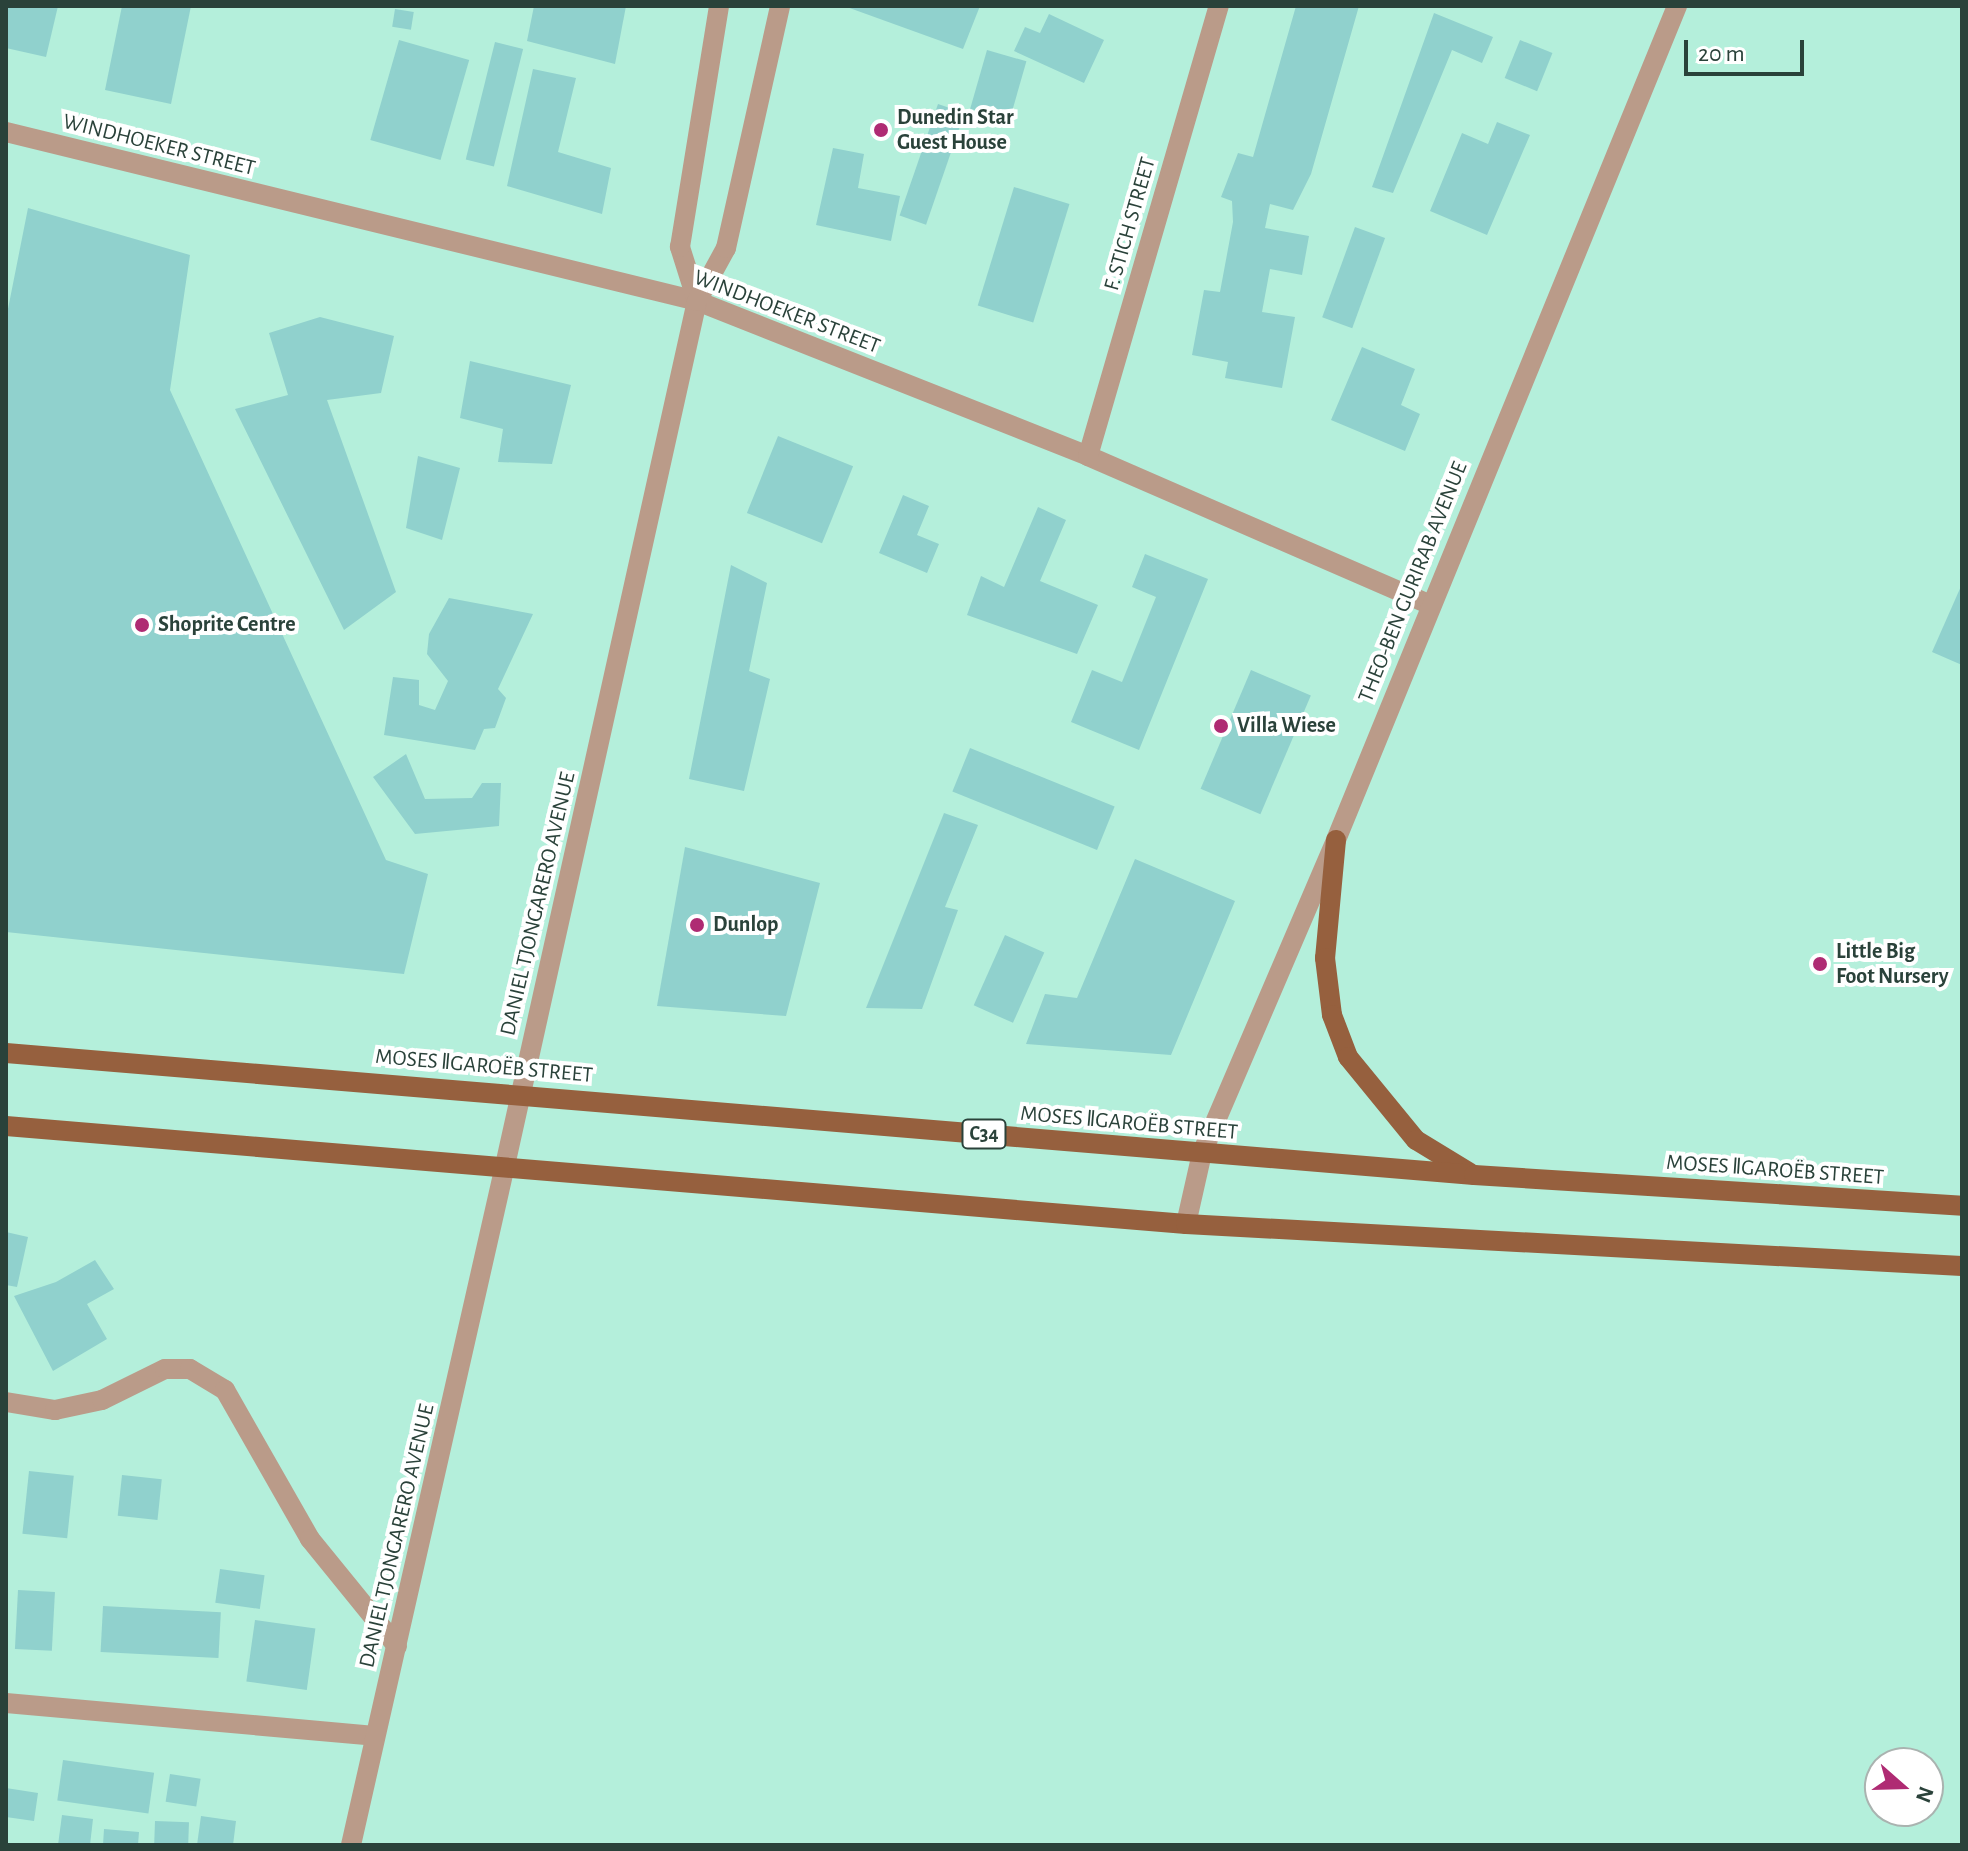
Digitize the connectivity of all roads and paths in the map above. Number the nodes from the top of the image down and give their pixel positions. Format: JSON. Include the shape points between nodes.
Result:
{"nodes":[{"id":1,"x":719,"y":6,"type":"edge"},
{"id":2,"x":780,"y":6,"type":"edge"},
{"id":3,"x":1219,"y":6,"type":"edge"},
{"id":4,"x":1677,"y":6,"type":"edge"},
{"id":5,"x":6,"y":132,"type":"edge"},
{"id":6,"x":697,"y":301,"type":"junction"},
{"id":7,"x":1088,"y":456,"type":"junction"},
{"id":8,"x":1428,"y":604,"type":"junction"},
{"id":9,"x":1336,"y":840,"type":"junction"},
{"id":10,"x":6,"y":1053,"type":"edge"},
{"id":11,"x":520,"y":1092,"type":"junction"},
{"id":12,"x":6,"y":1126,"type":"edge"},
{"id":13,"x":1202,"y":1153,"type":"junction"},
{"id":14,"x":504,"y":1170,"type":"junction"},
{"id":15,"x":1474,"y":1175,"type":"junction"},
{"id":16,"x":1962,"y":1206,"type":"edge"},
{"id":17,"x":1186,"y":1224,"type":"junction"},
{"id":18,"x":1962,"y":1266,"type":"edge"},
{"id":19,"x":6,"y":1402,"type":"edge"},
{"id":20,"x":397,"y":1646,"type":"junction"},
{"id":21,"x":6,"y":1703,"type":"edge"},
{"id":22,"x":375,"y":1736,"type":"junction"},
{"id":23,"x":351,"y":1845,"type":"edge"}],
"edges":[{"from":1,"to":6,"type":"street","via":[[680,247]]},
{"from":2,"to":6,"type":"street","name":"DANIEL TJONGARERO AVENUE","via":[[726,248]]},
{"from":3,"to":7,"type":"street","name":"F. STICH STREET"},
{"from":4,"to":8,"type":"street","name":"THEO-BEN GURIRAB AVENUE"},
{"from":5,"to":6,"type":"street","name":"WINDHOEKER STREET"},
{"from":6,"to":7,"type":"street","name":"WINDHOEKER STREET"},
{"from":6,"to":11,"type":"street","name":"DANIEL TJONGARERO AVENUE"},
{"from":7,"to":8,"type":"street","name":"WINDHOEKER STREET"},
{"from":8,"to":9,"type":"street","name":"THEO-BEN GURIRAB AVENUE"},
{"from":9,"to":13,"type":"street","name":"THEO-BEN GURIRAB AVENUE"},
{"from":9,"to":15,"type":"main road","via":[[1325,958],[1332,1015],[1348,1057],[1416,1140]]},
{"from":10,"to":11,"type":"main road","name":"MOSES ǁGAROËB STREET","number":"C34"},
{"from":11,"to":13,"type":"main road","name":"MOSES ǁGAROËB STREET","number":"C34"},
{"from":11,"to":14,"type":"street","name":"DANIEL TJONGARERO AVENUE"},
{"from":12,"to":14,"type":"main road"},
{"from":13,"to":15,"type":"main road","name":"MOSES ǁGAROËB STREET","number":"C34"},
{"from":13,"to":17,"type":"street","name":"THEO-BEN GURIRAB AVENUE"},
{"from":14,"to":17,"type":"main road"},
{"from":14,"to":20,"type":"street","name":"DANIEL TJONGARERO AVENUE"},
{"from":15,"to":16,"type":"main road","name":"MOSES ǁGAROËB STREET","number":"C34"},
{"from":17,"to":18,"type":"main road"},
{"from":19,"to":20,"type":"street","via":[[55,1410],[102,1400],[165,1369],[190,1369],[225,1390],[310,1539]]},
{"from":20,"to":22,"type":"street","name":"DANIEL TJONGARERO AVENUE"},
{"from":21,"to":22,"type":"street"},
{"from":22,"to":23,"type":"street","name":"DANIEL TJONGARERO AVENUE"}]}
